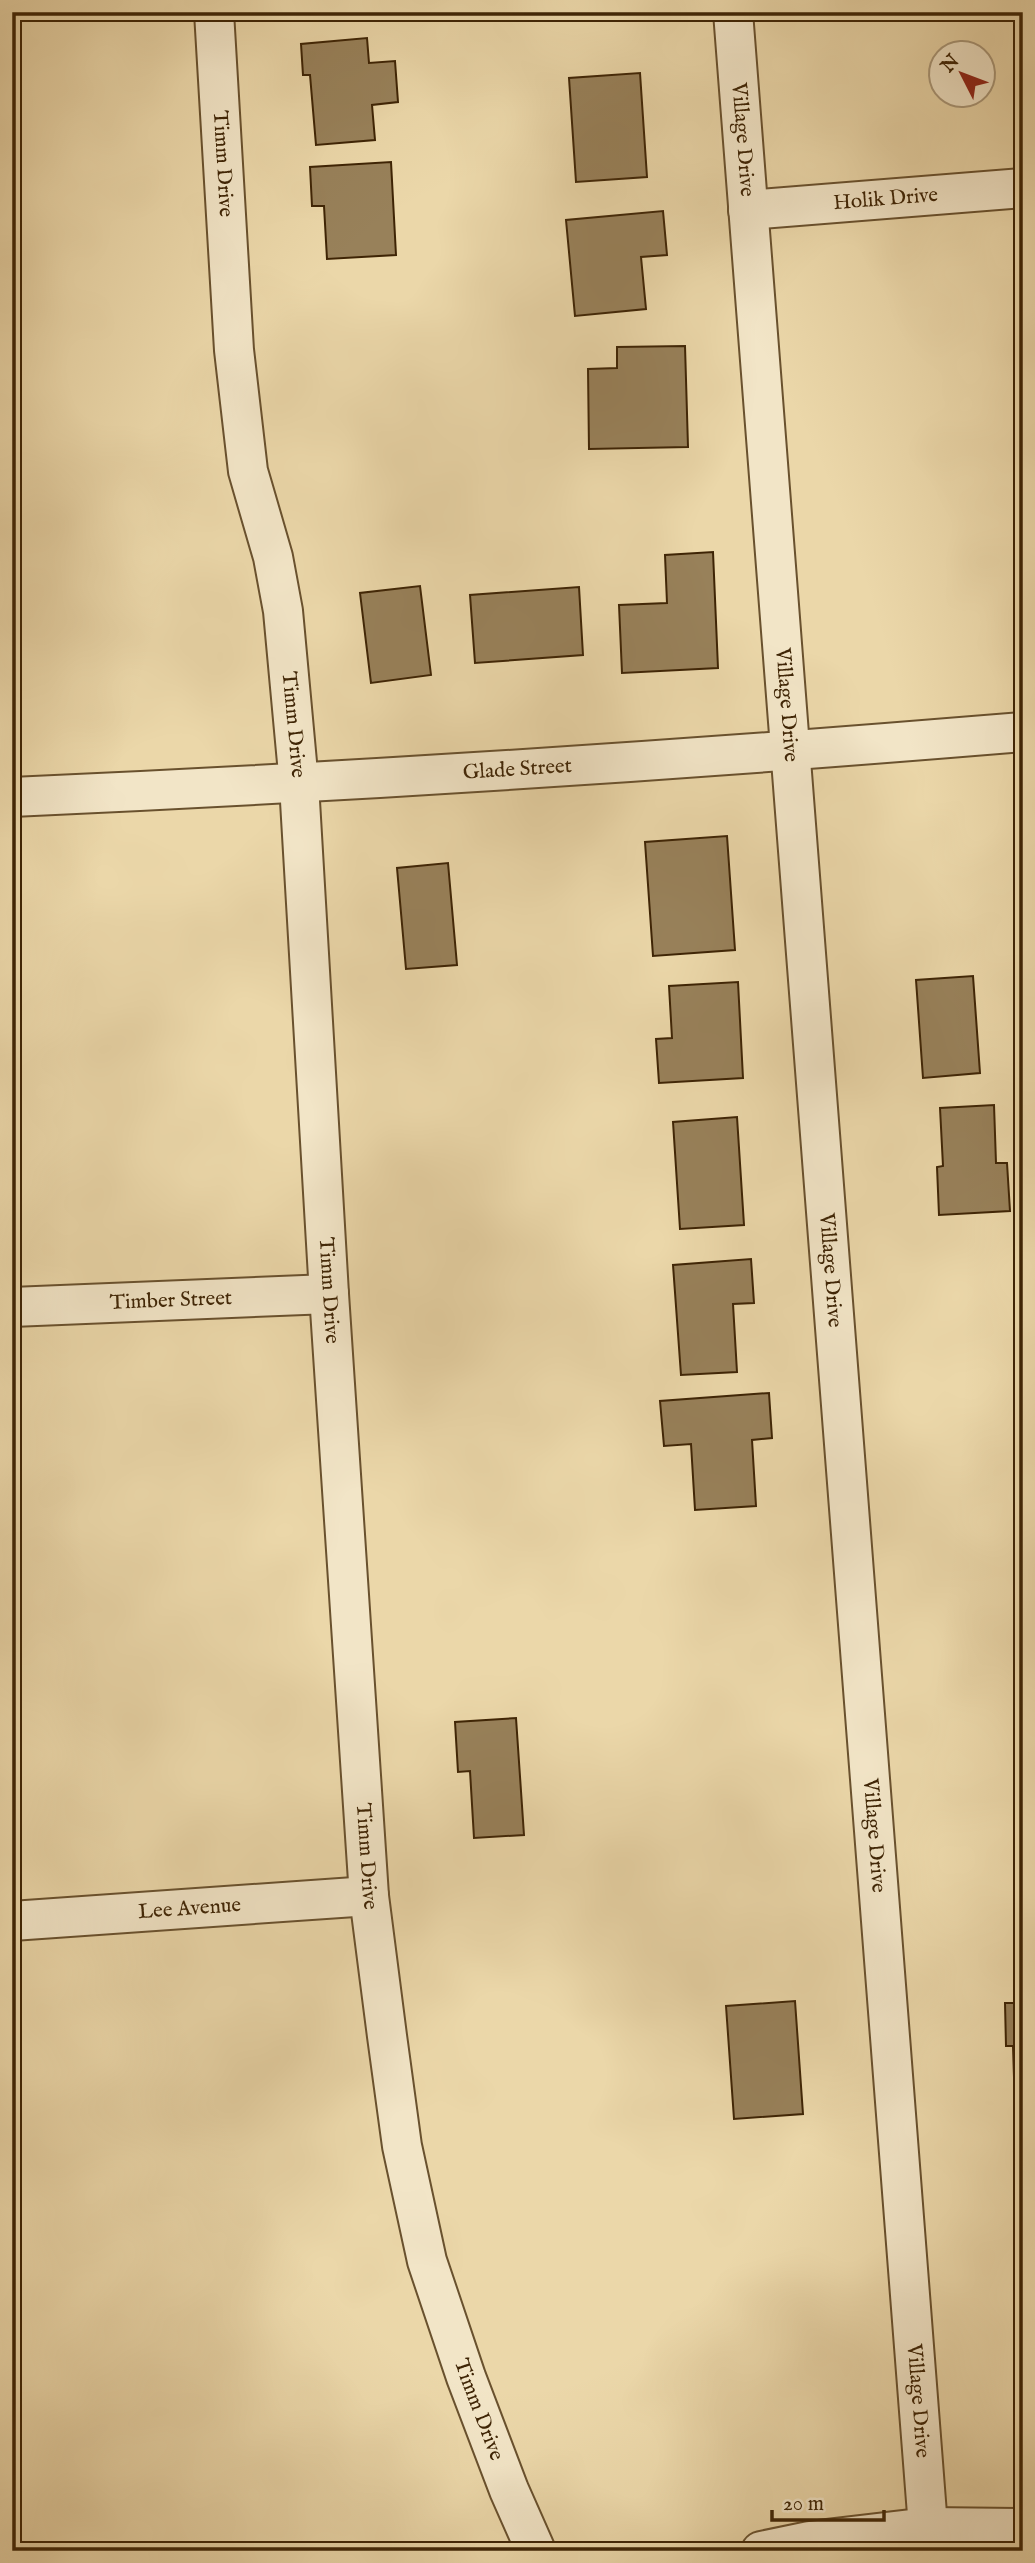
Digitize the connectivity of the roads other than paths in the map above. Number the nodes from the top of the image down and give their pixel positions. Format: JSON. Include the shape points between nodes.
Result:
{"nodes":[{"id":1,"x":214,"y":12,"type":"edge"},
{"id":2,"x":733,"y":12,"type":"edge"},
{"id":3,"x":1023,"y":187,"type":"edge"},
{"id":4,"x":748,"y":210,"type":"junction"},
{"id":5,"x":1023,"y":732,"type":"edge"},
{"id":6,"x":790,"y":751,"type":"junction"},
{"id":7,"x":299,"y":784,"type":"junction"},
{"id":8,"x":12,"y":797,"type":"edge"},
{"id":9,"x":329,"y":1294,"type":"junction"},
{"id":10,"x":12,"y":1307,"type":"edge"},
{"id":11,"x":369,"y":1896,"type":"junction"},
{"id":12,"x":12,"y":1921,"type":"edge"},
{"id":13,"x":928,"y":2527,"type":"junction"},
{"id":14,"x":1023,"y":2528,"type":"edge"},
{"id":15,"x":536,"y":2551,"type":"edge"},
{"id":16,"x":761,"y":2551,"type":"edge"}],
"edges":[{"from":1,"to":7,"type":"street","name":"Timm Drive","via":[[234,350],[248,471],[283,611]]},
{"from":2,"to":4,"type":"street","name":"Village Drive"},
{"from":3,"to":4,"type":"street","name":"Holik Drive"},
{"from":4,"to":6,"type":"street","name":"Village Drive"},
{"from":5,"to":6,"type":"street","name":"Glade Street"},
{"from":6,"to":7,"type":"street","name":"Glade Street"},
{"from":6,"to":13,"type":"street","name":"Village Drive"},
{"from":7,"to":8,"type":"street","name":"Glade Street"},
{"from":7,"to":9,"type":"street","name":"Timm Drive"},
{"from":9,"to":10,"type":"street","name":"Timber Street"},
{"from":9,"to":11,"type":"street","name":"Timm Drive"},
{"from":11,"to":12,"type":"street","name":"Lee Avenue"},
{"from":11,"to":15,"type":"street","name":"Timm Drive","via":[[402,2147],[427,2261],[466,2377]]},
{"from":13,"to":14,"type":"street"},
{"from":13,"to":16,"type":"street"}]}
